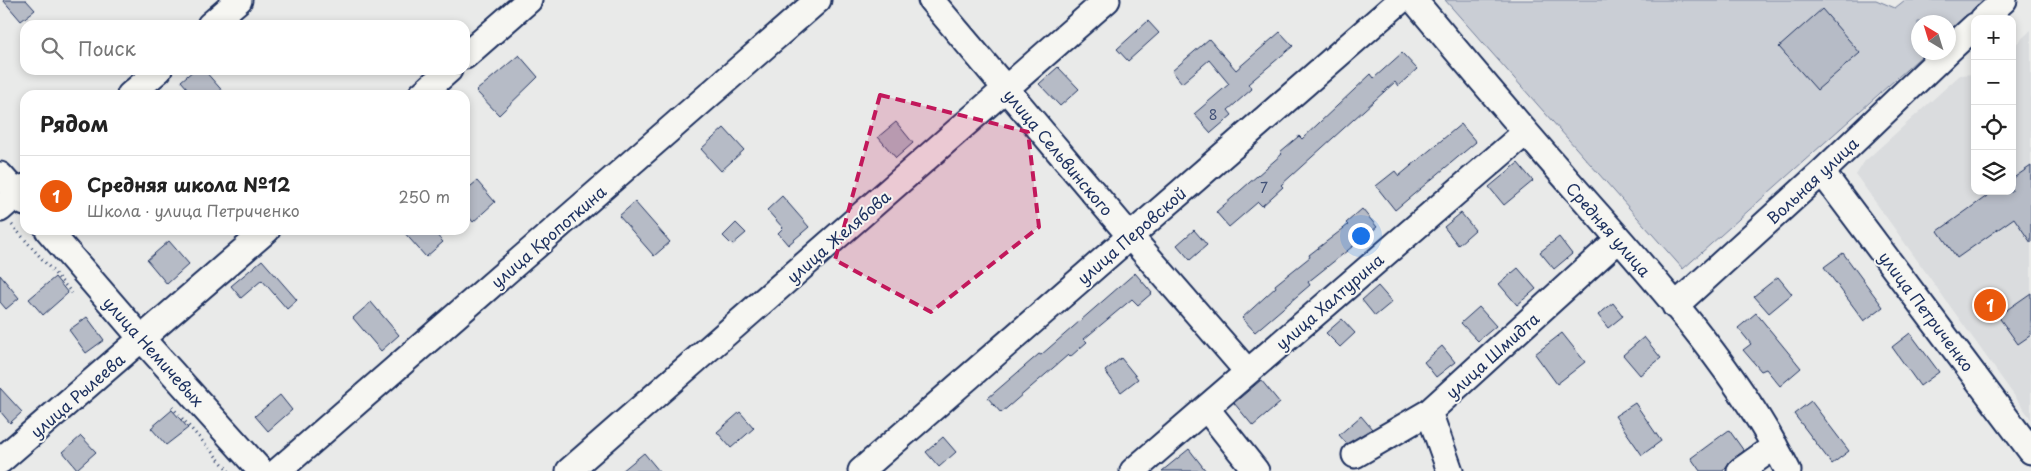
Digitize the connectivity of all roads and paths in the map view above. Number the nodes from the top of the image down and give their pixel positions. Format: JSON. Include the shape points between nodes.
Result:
{"nodes":[{"id":1,"x":239,"y":0,"type":"edge"},
{"id":2,"x":529,"y":0,"type":"edge"},
{"id":3,"x":818,"y":0,"type":"edge"},
{"id":4,"x":931,"y":0,"type":"edge"},
{"id":5,"x":1107,"y":0,"type":"edge"},
{"id":6,"x":1401,"y":0,"type":"edge"},
{"id":7,"x":1414,"y":0,"type":"edge"},
{"id":8,"x":2004,"y":0,"type":"edge"},
{"id":9,"x":1987,"y":15,"type":"edge"},
{"id":10,"x":216,"y":20,"type":"edge"},
{"id":11,"x":1971,"y":30,"type":"edge"},
{"id":12,"x":1956,"y":44,"type":"edge"},
{"id":13,"x":470,"y":52,"type":"edge"},
{"id":14,"x":1940,"y":60,"type":"edge"},
{"id":15,"x":153,"y":75,"type":"edge"},
{"id":16,"x":443,"y":75,"type":"edge"},
{"id":17,"x":1007,"y":89,"type":"junction"},
{"id":18,"x":136,"y":90,"type":"edge"},
{"id":19,"x":427,"y":90,"type":"edge"},
{"id":20,"x":1525,"y":133,"type":"junction"},
{"id":21,"x":1822,"y":172,"type":"junction"},
{"id":22,"x":0,"y":175,"type":"edge"},
{"id":23,"x":17,"y":198,"type":"edge"},
{"id":24,"x":52,"y":235,"type":"edge"},
{"id":25,"x":261,"y":235,"type":"edge"},
{"id":26,"x":1130,"y":236,"type":"junction"},
{"id":27,"x":1619,"y":239,"type":"junction"},
{"id":28,"x":1701,"y":282,"type":"junction"},
{"id":29,"x":1656,"y":283,"type":"junction"},
{"id":30,"x":1682,"y":315,"type":"junction"},
{"id":31,"x":142,"y":339,"type":"junction"},
{"id":32,"x":1247,"y":371,"type":"junction"},
{"id":33,"x":1206,"y":408,"type":"junction"},
{"id":34,"x":1429,"y":412,"type":"junction"},
{"id":35,"x":1775,"y":446,"type":"junction"},
{"id":36,"x":2031,"y":451,"type":"edge"},
{"id":37,"x":1354,"y":455,"type":"dead end"},
{"id":38,"x":0,"y":461,"type":"edge"},
{"id":39,"x":261,"y":471,"type":"edge"},
{"id":40,"x":278,"y":471,"type":"edge"},
{"id":41,"x":568,"y":471,"type":"edge"},
{"id":42,"x":862,"y":471,"type":"edge"},
{"id":43,"x":1133,"y":471,"type":"edge"},
{"id":44,"x":1256,"y":471,"type":"edge"},
{"id":45,"x":1450,"y":471,"type":"edge"},
{"id":46,"x":1740,"y":471,"type":"edge"},
{"id":47,"x":1788,"y":471,"type":"edge"}],
"edges":[{"from":1,"to":10,"type":"street"},
{"from":2,"to":13,"type":"street"},
{"from":3,"to":40,"type":"street","name":"улица Кропоткина"},
{"from":4,"to":17,"type":"street","name":"улица Сельвинского"},
{"from":5,"to":17,"type":"street","name":"улица Желябова"},
{"from":6,"to":26,"type":"street","name":"улица Перовской"},
{"from":7,"to":20,"type":"street","name":"Средняя улица"},
{"from":8,"to":9,"type":"street"},
{"from":11,"to":12,"type":"street","name":"Вольная улица"},
{"from":14,"to":21,"type":"street","name":"Вольная улица"},
{"from":15,"to":18,"type":"street"},
{"from":16,"to":19,"type":"street"},
{"from":17,"to":26,"type":"street","name":"улица Сельвинского"},
{"from":17,"to":41,"type":"street","name":"улица Желябова"},
{"from":20,"to":27,"type":"street","name":"Средняя улица"},
{"from":20,"to":32,"type":"street","name":"улица Халтурина"},
{"from":21,"to":28,"type":"street","name":"Вольная улица"},
{"from":21,"to":36,"type":"street","name":"улица Петриченко"},
{"from":22,"to":23,"type":"street"},
{"from":24,"to":31,"type":"street","name":"улица Немичевых"},
{"from":25,"to":31,"type":"street","name":"улица Рылеева"},
{"from":26,"to":32,"type":"street","name":"улица Сельвинского"},
{"from":26,"to":42,"type":"street","name":"улица Перовской"},
{"from":27,"to":29,"type":"street","name":"Средняя улица"},
{"from":27,"to":34,"type":"street","name":"улица Шмидта"},
{"from":28,"to":29,"type":"street","via":[[1678,290]]},
{"from":28,"to":30,"type":"street","name":"Вольная улица"},
{"from":29,"to":30,"type":"street","name":"Средняя улица"},
{"from":30,"to":35,"type":"street","name":"Средняя улица","via":[[1738,384]]},
{"from":31,"to":38,"type":"street","name":"улица Рылеева"},
{"from":31,"to":39,"type":"street","name":"улица Немичевых"},
{"from":32,"to":33,"type":"street","name":"улица Халтурина"},
{"from":33,"to":43,"type":"street","name":"улица Халтурина"},
{"from":33,"to":44,"type":"street"},
{"from":34,"to":37,"type":"street","name":"улица Шмидта"},
{"from":34,"to":45,"type":"street"},
{"from":35,"to":46,"type":"street"},
{"from":35,"to":47,"type":"street","name":"Средняя улица"}]}
